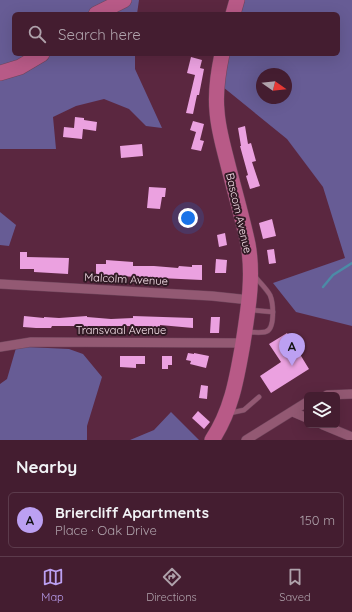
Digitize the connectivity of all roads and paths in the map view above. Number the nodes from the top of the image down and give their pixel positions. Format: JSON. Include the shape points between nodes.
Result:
{"nodes":[{"id":1,"x":124,"y":0,"type":"edge"},
{"id":2,"x":237,"y":0,"type":"edge"},
{"id":3,"x":100,"y":12,"type":"edge"},
{"id":4,"x":234,"y":12,"type":"edge"},
{"id":5,"x":39,"y":56,"type":"edge"},
{"id":6,"x":222,"y":56,"type":"edge"},
{"id":7,"x":0,"y":73,"type":"edge"},
{"id":8,"x":251,"y":271,"type":"junction"},
{"id":9,"x":0,"y":284,"type":"edge"},
{"id":10,"x":249,"y":305,"type":"junction"},
{"id":11,"x":273,"y":312,"type":"junction"},
{"id":12,"x":244,"y":337,"type":"junction"},
{"id":13,"x":0,"y":346,"type":"edge"},
{"id":14,"x":340,"y":394,"type":"edge"},
{"id":15,"x":352,"y":394,"type":"edge"},
{"id":16,"x":259,"y":397,"type":"dead end"},
{"id":17,"x":304,"y":404,"type":"edge"},
{"id":18,"x":293,"y":412,"type":"junction"},
{"id":19,"x":226,"y":413,"type":"junction"},
{"id":20,"x":304,"y":417,"type":"edge"},
{"id":21,"x":330,"y":428,"type":"edge"},
{"id":22,"x":352,"y":437,"type":"edge"},
{"id":23,"x":212,"y":440,"type":"edge"},
{"id":24,"x":246,"y":440,"type":"edge"}],
"edges":[{"from":1,"to":3,"type":"main road"},
{"from":2,"to":4,"type":"main road"},
{"from":5,"to":7,"type":"main road","via":[[20,67]]},
{"from":6,"to":8,"type":"main road","name":"Bascom Avenue","via":[[217,112],[248,245]]},
{"from":8,"to":10,"type":"main road","name":"Bascom Avenue"},
{"from":8,"to":11,"type":"lane","via":[[269,294]]},
{"from":9,"to":10,"type":"street","name":"Malcolm Avenue","via":[[212,296]]},
{"from":10,"to":11,"type":"lane"},
{"from":10,"to":12,"type":"main road","name":"Bascom Avenue"},
{"from":11,"to":12,"type":"lane","via":[[268,331]]},
{"from":12,"to":13,"type":"street","name":"Transvaal Avenue","via":[[31,342]]},
{"from":12,"to":19,"type":"main road","name":"Bascom Avenue","via":[[237,378]]},
{"from":14,"to":15,"type":"street"},
{"from":16,"to":19,"type":"lane","via":[[244,410]]},
{"from":17,"to":18,"type":"street"},
{"from":18,"to":20,"type":"street"},
{"from":18,"to":24,"type":"street"},
{"from":19,"to":23,"type":"main road","name":"Bascom Avenue"},
{"from":21,"to":22,"type":"street"}]}
